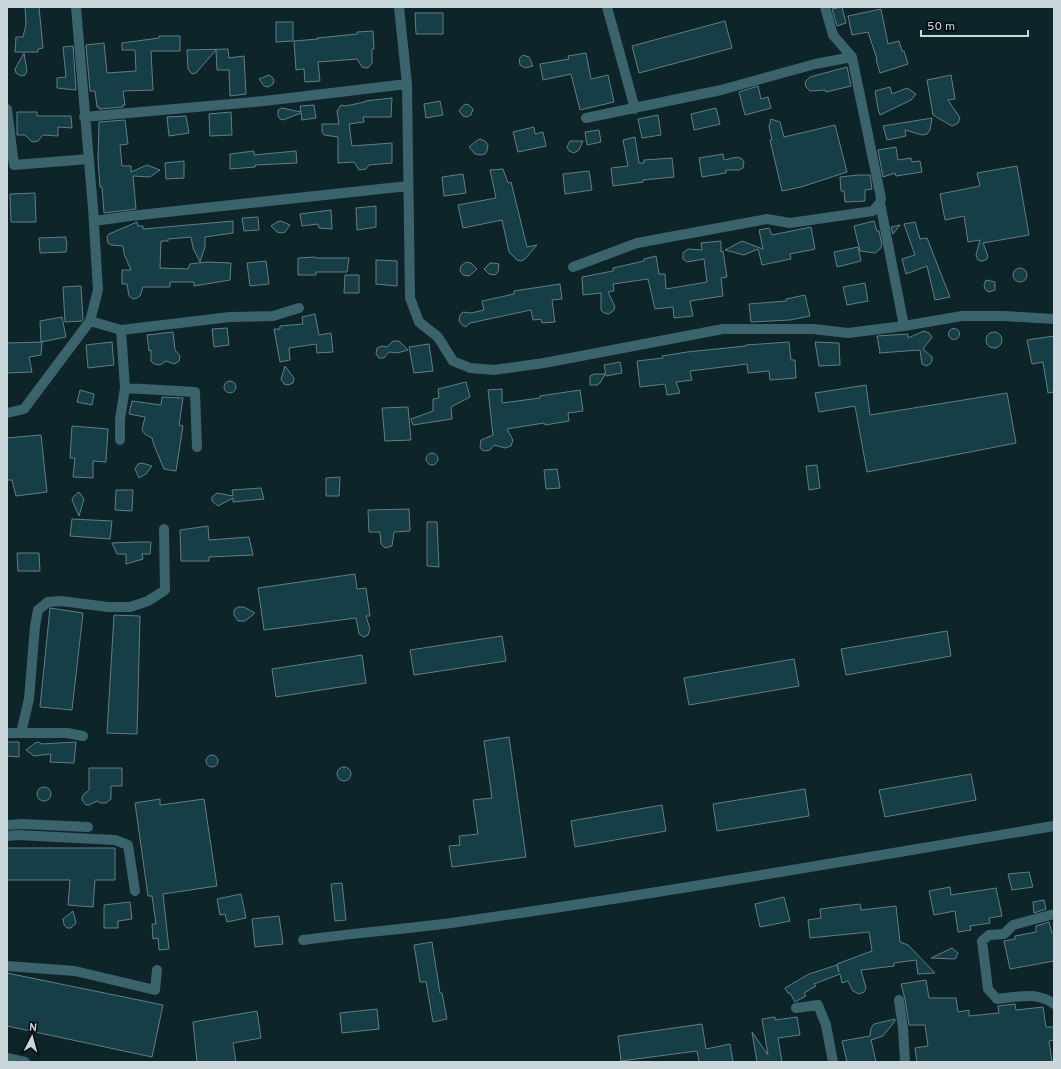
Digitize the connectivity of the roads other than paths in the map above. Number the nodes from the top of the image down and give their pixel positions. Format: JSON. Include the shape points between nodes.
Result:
{"nodes":[{"id":1,"x":76,"y":7,"type":"edge"},
{"id":2,"x":399,"y":7,"type":"edge"},
{"id":3,"x":607,"y":7,"type":"edge"},
{"id":4,"x":825,"y":7,"type":"edge"},
{"id":5,"x":852,"y":57,"type":"junction"},
{"id":6,"x":407,"y":84,"type":"junction"},
{"id":7,"x":7,"y":109,"type":"edge"},
{"id":8,"x":635,"y":109,"type":"junction"},
{"id":9,"x":84,"y":117,"type":"junction"},
{"id":10,"x":586,"y":118,"type":"dead end"},
{"id":11,"x":89,"y":159,"type":"junction"},
{"id":12,"x":408,"y":186,"type":"junction"},
{"id":13,"x":880,"y":202,"type":"junction"},
{"id":14,"x":94,"y":221,"type":"junction"},
{"id":15,"x":573,"y":267,"type":"dead end"},
{"id":16,"x":298,"y":308,"type":"dead end"},
{"id":17,"x":1054,"y":319,"type":"edge"},
{"id":18,"x":90,"y":321,"type":"junction"},
{"id":19,"x":904,"y":326,"type":"junction"},
{"id":20,"x":121,"y":330,"type":"junction"},
{"id":21,"x":125,"y":388,"type":"junction"},
{"id":22,"x":7,"y":413,"type":"edge"},
{"id":23,"x":120,"y":440,"type":"dead end"},
{"id":24,"x":197,"y":447,"type":"dead end"},
{"id":25,"x":164,"y":529,"type":"dead end"},
{"id":26,"x":7,"y":733,"type":"edge"},
{"id":27,"x":21,"y":733,"type":"junction"},
{"id":28,"x":83,"y":736,"type":"dead end"},
{"id":29,"x":7,"y":825,"type":"edge"},
{"id":30,"x":1054,"y":826,"type":"edge"},
{"id":31,"x":88,"y":827,"type":"dead end"},
{"id":32,"x":7,"y":836,"type":"edge"},
{"id":33,"x":135,"y":891,"type":"dead end"},
{"id":34,"x":1054,"y":914,"type":"edge"},
{"id":35,"x":303,"y":940,"type":"dead end"},
{"id":36,"x":7,"y":966,"type":"edge"},
{"id":37,"x":157,"y":970,"type":"dead end"},
{"id":38,"x":899,"y":1000,"type":"dead end"},
{"id":39,"x":1054,"y":1004,"type":"edge"},
{"id":40,"x":796,"y":1008,"type":"dead end"},
{"id":41,"x":7,"y":1058,"type":"edge"},
{"id":42,"x":25,"y":1062,"type":"edge"},
{"id":43,"x":833,"y":1062,"type":"edge"},
{"id":44,"x":905,"y":1062,"type":"edge"}],
"edges":[{"from":1,"to":9,"type":"street"},
{"from":2,"to":6,"type":"street"},
{"from":3,"to":8,"type":"street"},
{"from":4,"to":5,"type":"street","via":[[833,35]]},
{"from":5,"to":8,"type":"street"},
{"from":5,"to":13,"type":"street"},
{"from":6,"to":9,"type":"street","via":[[264,101]]},
{"from":6,"to":12,"type":"street"},
{"from":7,"to":11,"type":"street","via":[[14,165]]},
{"from":8,"to":10,"type":"street"},
{"from":9,"to":11,"type":"street"},
{"from":11,"to":14,"type":"street"},
{"from":12,"to":14,"type":"street"},
{"from":12,"to":19,"type":"street","via":[[410,298],[419,322],[438,337],[454,361],[470,368],[494,370],[544,363],[723,329],[813,329],[848,333]]},
{"from":13,"to":15,"type":"street","via":[[873,211],[790,223],[767,219],[637,243]]},
{"from":13,"to":19,"type":"street"},
{"from":14,"to":18,"type":"street","via":[[98,290]]},
{"from":16,"to":20,"type":"street","via":[[273,316],[230,317]]},
{"from":17,"to":19,"type":"street","via":[[962,316]]},
{"from":18,"to":20,"type":"street"},
{"from":18,"to":22,"type":"street","via":[[24,409]]},
{"from":20,"to":21,"type":"street"},
{"from":21,"to":23,"type":"street","via":[[120,419]]},
{"from":21,"to":24,"type":"street","via":[[195,392]]},
{"from":25,"to":27,"type":"street","via":[[165,590],[148,601],[130,607],[48,602],[38,610],[34,626],[29,699]]},
{"from":26,"to":27,"type":"street"},
{"from":27,"to":28,"type":"street","via":[[67,733]]},
{"from":29,"to":31,"type":"street"},
{"from":30,"to":35,"type":"street","via":[[501,916]]},
{"from":32,"to":33,"type":"street","via":[[115,840],[128,846]]},
{"from":34,"to":39,"type":"street","via":[[1013,925],[1004,934],[989,934],[982,941],[988,989],[998,999],[1036,995]]},
{"from":36,"to":37,"type":"street","via":[[75,971],[155,990]]},
{"from":38,"to":44,"type":"street"},
{"from":40,"to":43,"type":"street","via":[[818,1005],[826,1025]]},
{"from":41,"to":42,"type":"street"}]}
